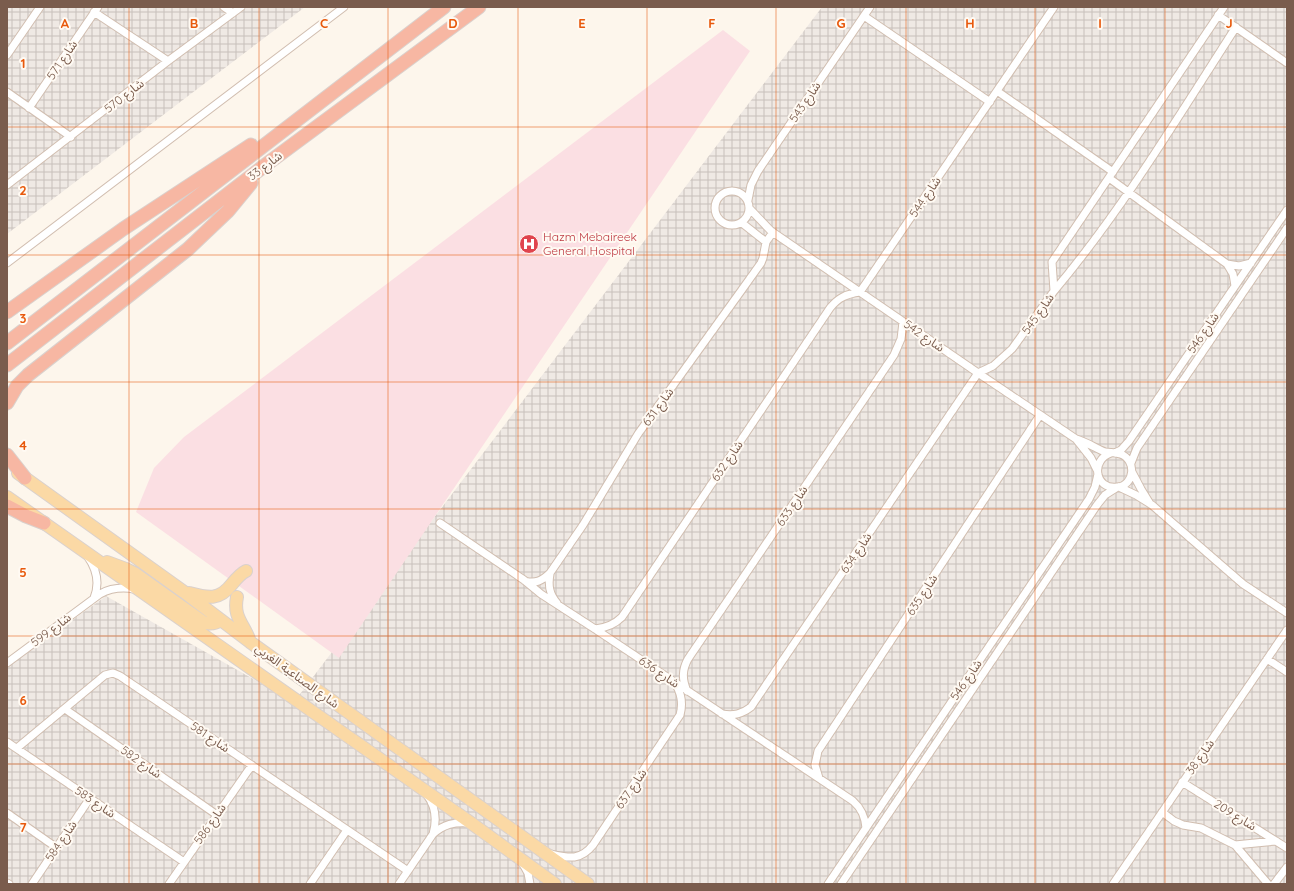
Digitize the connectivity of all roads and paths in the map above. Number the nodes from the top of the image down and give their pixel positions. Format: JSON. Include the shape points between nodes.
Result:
{"nodes":[{"id":1,"x":40,"y":7,"type":"edge"},
{"id":2,"x":224,"y":7,"type":"edge"},
{"id":3,"x":241,"y":7,"type":"edge"},
{"id":4,"x":344,"y":7,"type":"edge"},
{"id":5,"x":444,"y":7,"type":"edge"},
{"id":6,"x":479,"y":7,"type":"edge"},
{"id":7,"x":870,"y":7,"type":"edge"},
{"id":8,"x":1054,"y":7,"type":"edge"},
{"id":9,"x":1224,"y":7,"type":"edge"},
{"id":10,"x":96,"y":9,"type":"edge"},
{"id":11,"x":233,"y":13,"type":"junction"},
{"id":12,"x":1218,"y":15,"type":"junction"},
{"id":13,"x":864,"y":16,"type":"junction"},
{"id":14,"x":1236,"y":27,"type":"junction"},
{"id":15,"x":7,"y":55,"type":"edge"},
{"id":16,"x":168,"y":61,"type":"junction"},
{"id":17,"x":1287,"y":63,"type":"edge"},
{"id":18,"x":997,"y":91,"type":"junction"},
{"id":19,"x":7,"y":92,"type":"edge"},
{"id":20,"x":990,"y":102,"type":"junction"},
{"id":21,"x":29,"y":108,"type":"junction"},
{"id":22,"x":286,"y":127,"type":"junction"},
{"id":23,"x":71,"y":137,"type":"junction"},
{"id":24,"x":264,"y":166,"type":"junction"},
{"id":25,"x":1111,"y":175,"type":"junction"},
{"id":26,"x":7,"y":185,"type":"edge"},
{"id":27,"x":1129,"y":193,"type":"junction"},
{"id":28,"x":748,"y":200,"type":"junction"},
{"id":29,"x":750,"y":210,"type":"junction"},
{"id":30,"x":1287,"y":210,"type":"edge"},
{"id":31,"x":742,"y":223,"type":"junction"},
{"id":32,"x":1287,"y":228,"type":"edge"},
{"id":33,"x":773,"y":232,"type":"junction"},
{"id":34,"x":766,"y":242,"type":"junction"},
{"id":35,"x":7,"y":263,"type":"edge"},
{"id":36,"x":1251,"y":263,"type":"junction"},
{"id":37,"x":1227,"y":264,"type":"junction"},
{"id":38,"x":1235,"y":286,"type":"junction"},
{"id":39,"x":1054,"y":291,"type":"junction"},
{"id":40,"x":860,"y":292,"type":"junction"},
{"id":41,"x":7,"y":312,"type":"edge"},
{"id":42,"x":903,"y":322,"type":"junction"},
{"id":43,"x":7,"y":342,"type":"edge"},
{"id":44,"x":7,"y":365,"type":"edge"},
{"id":45,"x":978,"y":373,"type":"junction"},
{"id":46,"x":28,"y":375,"type":"junction"},
{"id":47,"x":7,"y":390,"type":"edge"},
{"id":48,"x":7,"y":403,"type":"edge"},
{"id":49,"x":1040,"y":415,"type":"junction"},
{"id":50,"x":1076,"y":439,"type":"junction"},
{"id":51,"x":1113,"y":453,"type":"junction"},
{"id":52,"x":7,"y":456,"type":"edge"},
{"id":53,"x":1131,"y":463,"type":"junction"},
{"id":54,"x":7,"y":465,"type":"edge"},
{"id":55,"x":1097,"y":472,"type":"junction"},
{"id":56,"x":1132,"y":472,"type":"junction"},
{"id":57,"x":25,"y":478,"type":"junction"},
{"id":58,"x":1117,"y":487,"type":"junction"},
{"id":59,"x":7,"y":497,"type":"edge"},
{"id":60,"x":1152,"y":505,"type":"junction"},
{"id":61,"x":7,"y":506,"type":"edge"},
{"id":62,"x":44,"y":523,"type":"junction"},
{"id":63,"x":440,"y":523,"type":"dead end"},
{"id":64,"x":83,"y":550,"type":"junction"},
{"id":65,"x":96,"y":559,"type":"junction"},
{"id":66,"x":246,"y":571,"type":"dead end"},
{"id":67,"x":550,"y":574,"type":"junction"},
{"id":68,"x":524,"y":580,"type":"junction"},
{"id":69,"x":140,"y":590,"type":"junction"},
{"id":70,"x":184,"y":592,"type":"junction"},
{"id":71,"x":237,"y":597,"type":"dead end"},
{"id":72,"x":94,"y":598,"type":"junction"},
{"id":73,"x":559,"y":605,"type":"junction"},
{"id":74,"x":1287,"y":613,"type":"edge"},
{"id":75,"x":215,"y":620,"type":"junction"},
{"id":76,"x":595,"y":629,"type":"junction"},
{"id":77,"x":1287,"y":630,"type":"edge"},
{"id":78,"x":206,"y":636,"type":"junction"},
{"id":79,"x":250,"y":642,"type":"junction"},
{"id":80,"x":1267,"y":659,"type":"junction"},
{"id":81,"x":7,"y":663,"type":"edge"},
{"id":82,"x":1287,"y":672,"type":"edge"},
{"id":83,"x":675,"y":683,"type":"junction"},
{"id":84,"x":688,"y":691,"type":"junction"},
{"id":85,"x":65,"y":709,"type":"junction"},
{"id":86,"x":722,"y":714,"type":"junction"},
{"id":87,"x":7,"y":742,"type":"edge"},
{"id":88,"x":17,"y":748,"type":"junction"},
{"id":89,"x":252,"y":765,"type":"junction"},
{"id":90,"x":819,"y":778,"type":"junction"},
{"id":91,"x":1182,"y":782,"type":"junction"},
{"id":92,"x":424,"y":790,"type":"junction"},
{"id":93,"x":90,"y":798,"type":"junction"},
{"id":94,"x":1162,"y":812,"type":"junction"},
{"id":95,"x":7,"y":814,"type":"edge"},
{"id":96,"x":217,"y":815,"type":"junction"},
{"id":97,"x":471,"y":823,"type":"junction"},
{"id":98,"x":866,"y":828,"type":"junction"},
{"id":99,"x":347,"y":830,"type":"junction"},
{"id":100,"x":433,"y":834,"type":"junction"},
{"id":101,"x":1276,"y":841,"type":"junction"},
{"id":102,"x":1235,"y":845,"type":"junction"},
{"id":103,"x":57,"y":848,"type":"junction"},
{"id":104,"x":1287,"y":848,"type":"edge"},
{"id":105,"x":543,"y":852,"type":"junction"},
{"id":106,"x":519,"y":857,"type":"junction"},
{"id":107,"x":184,"y":862,"type":"junction"},
{"id":108,"x":1287,"y":867,"type":"edge"},
{"id":109,"x":408,"y":871,"type":"junction"},
{"id":110,"x":32,"y":884,"type":"edge"},
{"id":111,"x":169,"y":884,"type":"edge"},
{"id":112,"x":310,"y":884,"type":"edge"},
{"id":113,"x":400,"y":884,"type":"edge"},
{"id":114,"x":530,"y":884,"type":"edge"},
{"id":115,"x":555,"y":884,"type":"edge"},
{"id":116,"x":588,"y":884,"type":"edge"},
{"id":117,"x":828,"y":884,"type":"edge"},
{"id":118,"x":841,"y":884,"type":"edge"},
{"id":119,"x":1113,"y":884,"type":"edge"},
{"id":120,"x":1268,"y":884,"type":"edge"},
{"id":121,"x":1274,"y":884,"type":"edge"}],
"edges":[{"from":1,"to":15,"type":"street"},
{"from":2,"to":11,"type":"street"},
{"from":3,"to":11,"type":"street","name":"شارع 570"},
{"from":4,"to":35,"type":"street"},
{"from":5,"to":22,"type":"highway","name":"شارع 33"},
{"from":6,"to":24,"type":"highway","name":"شارع 33"},
{"from":7,"to":13,"type":"street","name":"شارع 543"},
{"from":8,"to":18,"type":"street","name":"شارع 544"},
{"from":9,"to":12,"type":"street","name":"شارع 545"},
{"from":10,"to":16,"type":"street","name":"شارع 571"},
{"from":10,"to":21,"type":"street","name":"شارع 571"},
{"from":11,"to":16,"type":"street","name":"شارع 570"},
{"from":12,"to":14,"type":"street"},
{"from":12,"to":25,"type":"street","name":"شارع 545"},
{"from":13,"to":20,"type":"street"},
{"from":13,"to":28,"type":"street","name":"شارع 543","via":[[758,171],[751,185]]},
{"from":14,"to":17,"type":"street"},
{"from":14,"to":27,"type":"street"},
{"from":16,"to":23,"type":"street","name":"شارع 570"},
{"from":18,"to":20,"type":"street","name":"شارع 544"},
{"from":18,"to":25,"type":"street"},
{"from":19,"to":21,"type":"street"},
{"from":20,"to":40,"type":"street","name":"شارع 544"},
{"from":21,"to":23,"type":"street"},
{"from":22,"to":41,"type":"highway","via":[[245,149],[135,221]]},
{"from":22,"to":43,"type":"highway","name":"شارع 33"},
{"from":23,"to":26,"type":"street","name":"شارع 570"},
{"from":24,"to":44,"type":"highway","name":"شارع 33"},
{"from":24,"to":46,"type":"highway","via":[[228,210],[188,249]]},
{"from":25,"to":27,"type":"street"},
{"from":25,"to":39,"type":"street","name":"شارع 545","via":[[1052,262]]},
{"from":27,"to":37,"type":"street"},
{"from":27,"to":39,"type":"street"},
{"from":28,"to":29,"type":"street"},
{"from":28,"to":31,"type":"street","via":[[740,193],[730,191],[721,195],[716,204],[716,214],[721,222],[730,226]]},
{"from":29,"to":31,"type":"street"},
{"from":29,"to":33,"type":"street","name":"شارع 542"},
{"from":30,"to":36,"type":"street","name":"شارع 546"},
{"from":31,"to":34,"type":"street"},
{"from":32,"to":53,"type":"street","name":"شارع 546","via":[[1137,448]]},
{"from":33,"to":34,"type":"street"},
{"from":33,"to":40,"type":"street","name":"شارع 542"},
{"from":34,"to":67,"type":"street","name":"شارع 631","via":[[761,263],[638,434]]},
{"from":36,"to":37,"type":"street","via":[[1239,266]]},
{"from":36,"to":38,"type":"street","name":"شارع 546"},
{"from":37,"to":38,"type":"street","via":[[1233,274]]},
{"from":38,"to":51,"type":"street","name":"شارع 546","via":[[1129,441],[1121,450]]},
{"from":39,"to":45,"type":"street","name":"شارع 545","via":[[1012,349],[993,366]]},
{"from":40,"to":42,"type":"street","name":"شارع 542"},
{"from":40,"to":76,"type":"street","name":"شارع 632","via":[[843,296],[830,308],[622,617],[610,626]]},
{"from":42,"to":45,"type":"street","name":"شارع 542"},
{"from":42,"to":84,"type":"street","name":"شارع 633","via":[[901,339],[894,355],[685,665],[683,678]]},
{"from":45,"to":49,"type":"street","name":"شارع 542"},
{"from":45,"to":86,"type":"street","name":"شارع 634","via":[[755,702],[741,714]]},
{"from":46,"to":47,"type":"main road"},
{"from":46,"to":48,"type":"highway","via":[[17,386]]},
{"from":49,"to":50,"type":"street","name":"شارع 542"},
{"from":49,"to":90,"type":"street","name":"شارع 635","via":[[818,751],[815,765]]},
{"from":50,"to":51,"type":"street","name":"شارع 542"},
{"from":50,"to":55,"type":"street","name":"شارع 542","via":[[1091,458]]},
{"from":51,"to":53,"type":"street","via":[[1126,457]]},
{"from":51,"to":55,"type":"street","via":[[1101,459]]},
{"from":52,"to":57,"type":"highway"},
{"from":53,"to":56,"type":"street"},
{"from":54,"to":57,"type":"main road","name":"شارع الصناعية الغربي"},
{"from":55,"to":58,"type":"street","via":[[1102,482]]},
{"from":55,"to":98,"type":"street","name":"شارع 546","via":[[1095,487],[1089,499]]},
{"from":56,"to":58,"type":"street","via":[[1126,483]]},
{"from":56,"to":60,"type":"street"},
{"from":57,"to":70,"type":"main road","name":"شارع الصناعية الغربي"},
{"from":58,"to":60,"type":"street"},
{"from":58,"to":118,"type":"street","name":"شارع 546","via":[[1097,505]]},
{"from":59,"to":62,"type":"main road","name":"شارع الصناعية الغربي"},
{"from":60,"to":74,"type":"street","via":[[1243,584]]},
{"from":61,"to":62,"type":"highway"},
{"from":62,"to":64,"type":"main road","name":"شارع الصناعية الغربي"},
{"from":63,"to":68,"type":"street","name":"شارع 636"},
{"from":64,"to":65,"type":"main road","name":"شارع الصناعية الغربي"},
{"from":64,"to":72,"type":"street","via":[[97,574],[98,586]]},
{"from":65,"to":69,"type":"main road","name":"شارع الصناعية الغربي"},
{"from":65,"to":75,"type":"main road","via":[[134,573],[203,622]]},
{"from":66,"to":70,"type":"main road","via":[[227,590],[214,597]]},
{"from":67,"to":68,"type":"street","via":[[538,582]]},
{"from":67,"to":73,"type":"street","via":[[550,591]]},
{"from":68,"to":73,"type":"street","name":"شارع 636","via":[[540,594]]},
{"from":69,"to":72,"type":"street","name":"شارع 599","via":[[111,589]]},
{"from":69,"to":78,"type":"main road","name":"شارع الصناعية الغربي"},
{"from":70,"to":75,"type":"main road","name":"شارع الصناعية الغربي"},
{"from":71,"to":79,"type":"main road","via":[[237,616]]},
{"from":72,"to":81,"type":"street","name":"شارع 599"},
{"from":73,"to":76,"type":"street","name":"شارع 636"},
{"from":75,"to":78,"type":"main road"},
{"from":75,"to":79,"type":"main road","name":"شارع الصناعية الغربي"},
{"from":76,"to":83,"type":"street","name":"شارع 636"},
{"from":77,"to":80,"type":"street","name":"شارع 38"},
{"from":78,"to":92,"type":"main road","name":"شارع الصناعية الغربي"},
{"from":79,"to":105,"type":"main road","name":"شارع الصناعية الغربي"},
{"from":80,"to":82,"type":"street"},
{"from":80,"to":91,"type":"street","name":"شارع 38"},
{"from":83,"to":84,"type":"street","name":"شارع 636"},
{"from":83,"to":105,"type":"street","name":"شارع 637","via":[[682,698],[680,716],[593,846],[582,856],[574,858]]},
{"from":84,"to":86,"type":"street","name":"شارع 636"},
{"from":85,"to":88,"type":"street","name":"شارع 581"},
{"from":85,"to":89,"type":"street","name":"شارع 581","via":[[105,675],[120,676]]},
{"from":85,"to":96,"type":"street","name":"شارع 582"},
{"from":86,"to":90,"type":"street","name":"شارع 636"},
{"from":87,"to":88,"type":"street","name":"شارع 583"},
{"from":88,"to":93,"type":"street","name":"شارع 583"},
{"from":89,"to":96,"type":"street","name":"شارع 586"},
{"from":89,"to":99,"type":"street","name":"شارع 581"},
{"from":90,"to":98,"type":"street","name":"شارع 636","via":[[858,806],[864,816]]},
{"from":91,"to":94,"type":"street","name":"شارع 38"},
{"from":91,"to":101,"type":"street","name":"شارع 209"},
{"from":92,"to":97,"type":"main road","name":"شارع الصناعية الغربي"},
{"from":92,"to":100,"type":"street","via":[[434,807],[436,821]]},
{"from":93,"to":103,"type":"street","name":"شارع 584"},
{"from":93,"to":107,"type":"street","name":"شارع 583"},
{"from":94,"to":102,"type":"street","via":[[1174,821],[1201,828]]},
{"from":94,"to":119,"type":"street","name":"شارع 38"},
{"from":95,"to":103,"type":"street"},
{"from":96,"to":107,"type":"street","name":"شارع 586"},
{"from":97,"to":100,"type":"street","via":[[454,822]]},
{"from":97,"to":106,"type":"main road","name":"شارع الصناعية الغربي"},
{"from":98,"to":117,"type":"street","name":"شارع 546"},
{"from":99,"to":109,"type":"street","name":"شارع 581"},
{"from":99,"to":112,"type":"street"},
{"from":100,"to":109,"type":"street"},
{"from":101,"to":102,"type":"street"},
{"from":101,"to":104,"type":"street","name":"شارع 209"},
{"from":102,"to":120,"type":"street"},
{"from":103,"to":110,"type":"street","name":"شارع 584"},
{"from":105,"to":116,"type":"main road","name":"شارع الصناعية الغربي"},
{"from":106,"to":114,"type":"street","via":[[528,873]]},
{"from":106,"to":115,"type":"main road","name":"شارع الصناعية الغربي"},
{"from":107,"to":111,"type":"street","name":"شارع 586"},
{"from":108,"to":121,"type":"street"},
{"from":109,"to":113,"type":"street"}]}
